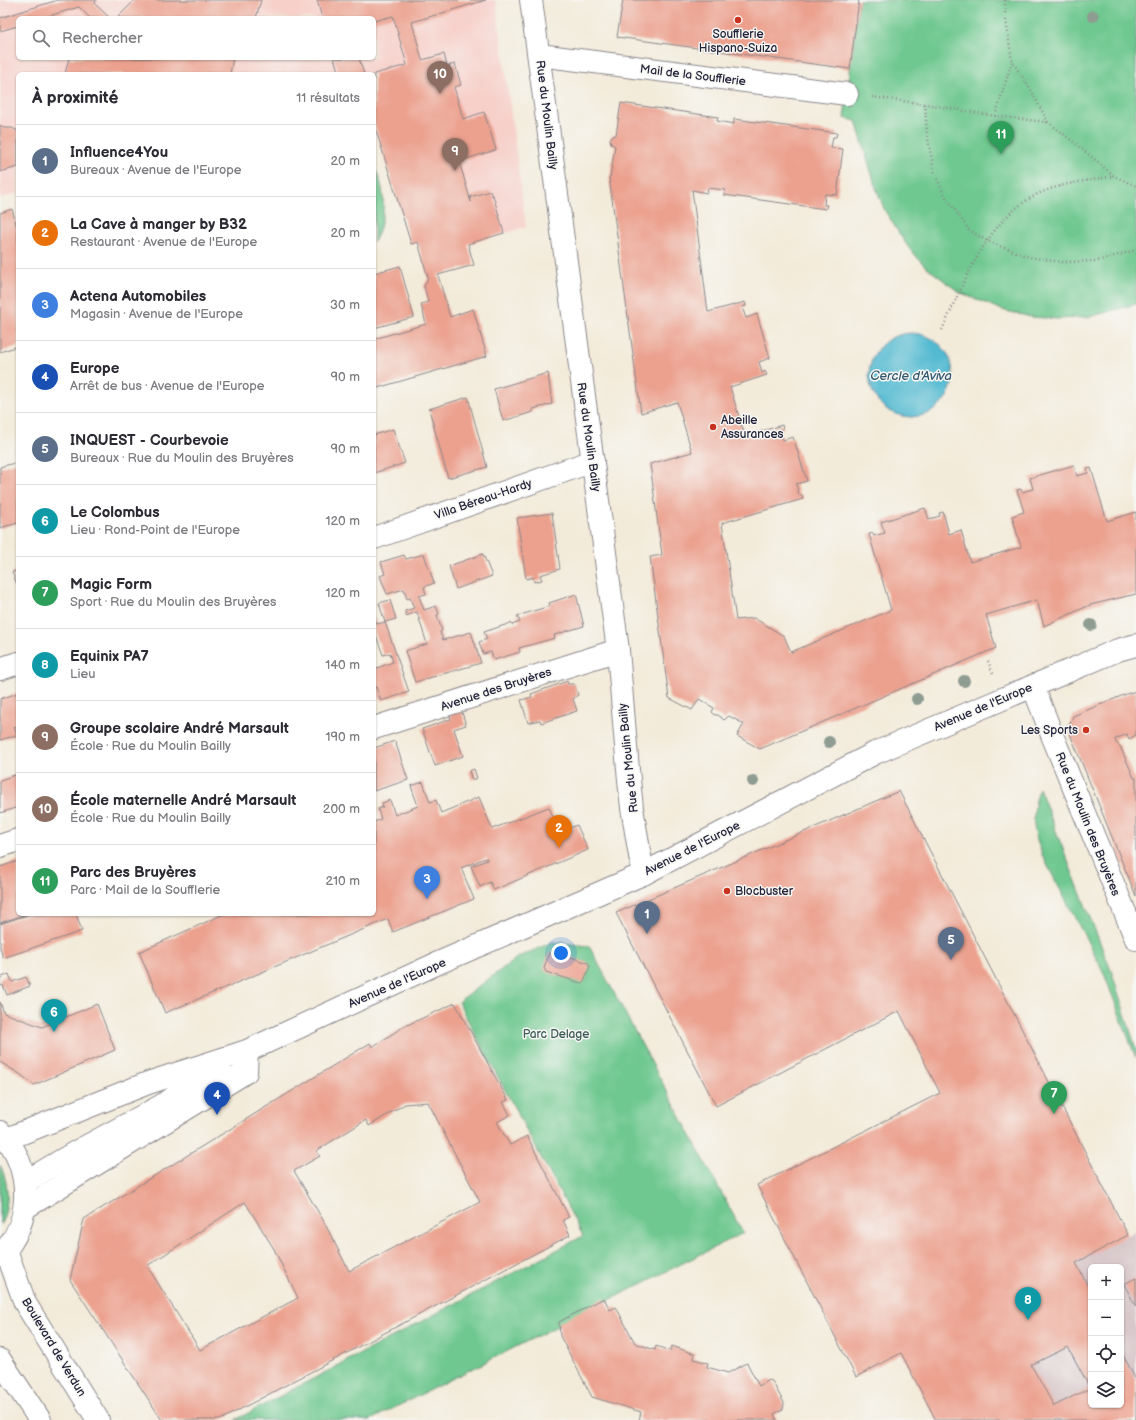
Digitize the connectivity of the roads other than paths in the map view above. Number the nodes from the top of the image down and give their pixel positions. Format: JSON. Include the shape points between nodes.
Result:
{"nodes":[{"id":1,"x":531,"y":0,"type":"edge"},
{"id":2,"x":539,"y":55,"type":"junction"},
{"id":3,"x":847,"y":94,"type":"road end"},
{"id":4,"x":592,"y":461,"type":"junction"},
{"id":5,"x":376,"y":537,"type":"edge"},
{"id":6,"x":1136,"y":645,"type":"edge"},
{"id":7,"x":618,"y":650,"type":"junction"},
{"id":8,"x":16,"y":664,"type":"edge"},
{"id":9,"x":0,"y":669,"type":"edge"},
{"id":10,"x":1033,"y":686,"type":"junction"},
{"id":11,"x":376,"y":727,"type":"edge"},
{"id":12,"x":16,"y":841,"type":"edge"},
{"id":13,"x":0,"y":846,"type":"edge"},
{"id":14,"x":643,"y":874,"type":"junction"},
{"id":15,"x":1136,"y":939,"type":"edge"},
{"id":16,"x":247,"y":1051,"type":"junction"},
{"id":17,"x":4,"y":1136,"type":"edge"},
{"id":18,"x":25,"y":1182,"type":"junction"},
{"id":19,"x":25,"y":1208,"type":"junction"},
{"id":20,"x":3,"y":1253,"type":"edge"},
{"id":21,"x":0,"y":1360,"type":"edge"},
{"id":22,"x":40,"y":1420,"type":"edge"},
{"id":23,"x":98,"y":1420,"type":"edge"}],
"edges":[{"from":1,"to":2,"type":"street","name":"Rue du Moulin Bailly"},
{"from":2,"to":3,"type":"street","name":"Mail de la Soufflerie"},
{"from":2,"to":4,"type":"street","name":"Rue du Moulin Bailly"},
{"from":4,"to":5,"type":"street","name":"Villa Béreau-Hardy"},
{"from":4,"to":7,"type":"street","name":"Rue du Moulin Bailly"},
{"from":6,"to":10,"type":"street","name":"Avenue de l'Europe","via":[[1118,650]]},
{"from":7,"to":11,"type":"street","name":"Avenue des Bruyères"},
{"from":7,"to":14,"type":"street","name":"Rue du Moulin Bailly","via":[[632,808]]},
{"from":8,"to":9,"type":"street"},
{"from":10,"to":14,"type":"street","name":"Avenue de l'Europe","via":[[875,753]]},
{"from":10,"to":15,"type":"street","name":"Rue du Moulin des Bruyères"},
{"from":12,"to":13,"type":"street"},
{"from":14,"to":16,"type":"street","name":"Avenue de l'Europe","via":[[436,964]]},
{"from":16,"to":17,"type":"street","via":[[148,1083]]},
{"from":16,"to":18,"type":"street","via":[[159,1107]]},
{"from":16,"to":19,"type":"street","via":[[246,1072]]},
{"from":17,"to":18,"type":"street","via":[[19,1160]]},
{"from":18,"to":19,"type":"street"},
{"from":19,"to":20,"type":"street","via":[[18,1230]]},
{"from":20,"to":23,"type":"street","name":"Boulevard de Verdun","via":[[25,1303]]},
{"from":21,"to":22,"type":"street"}]}
